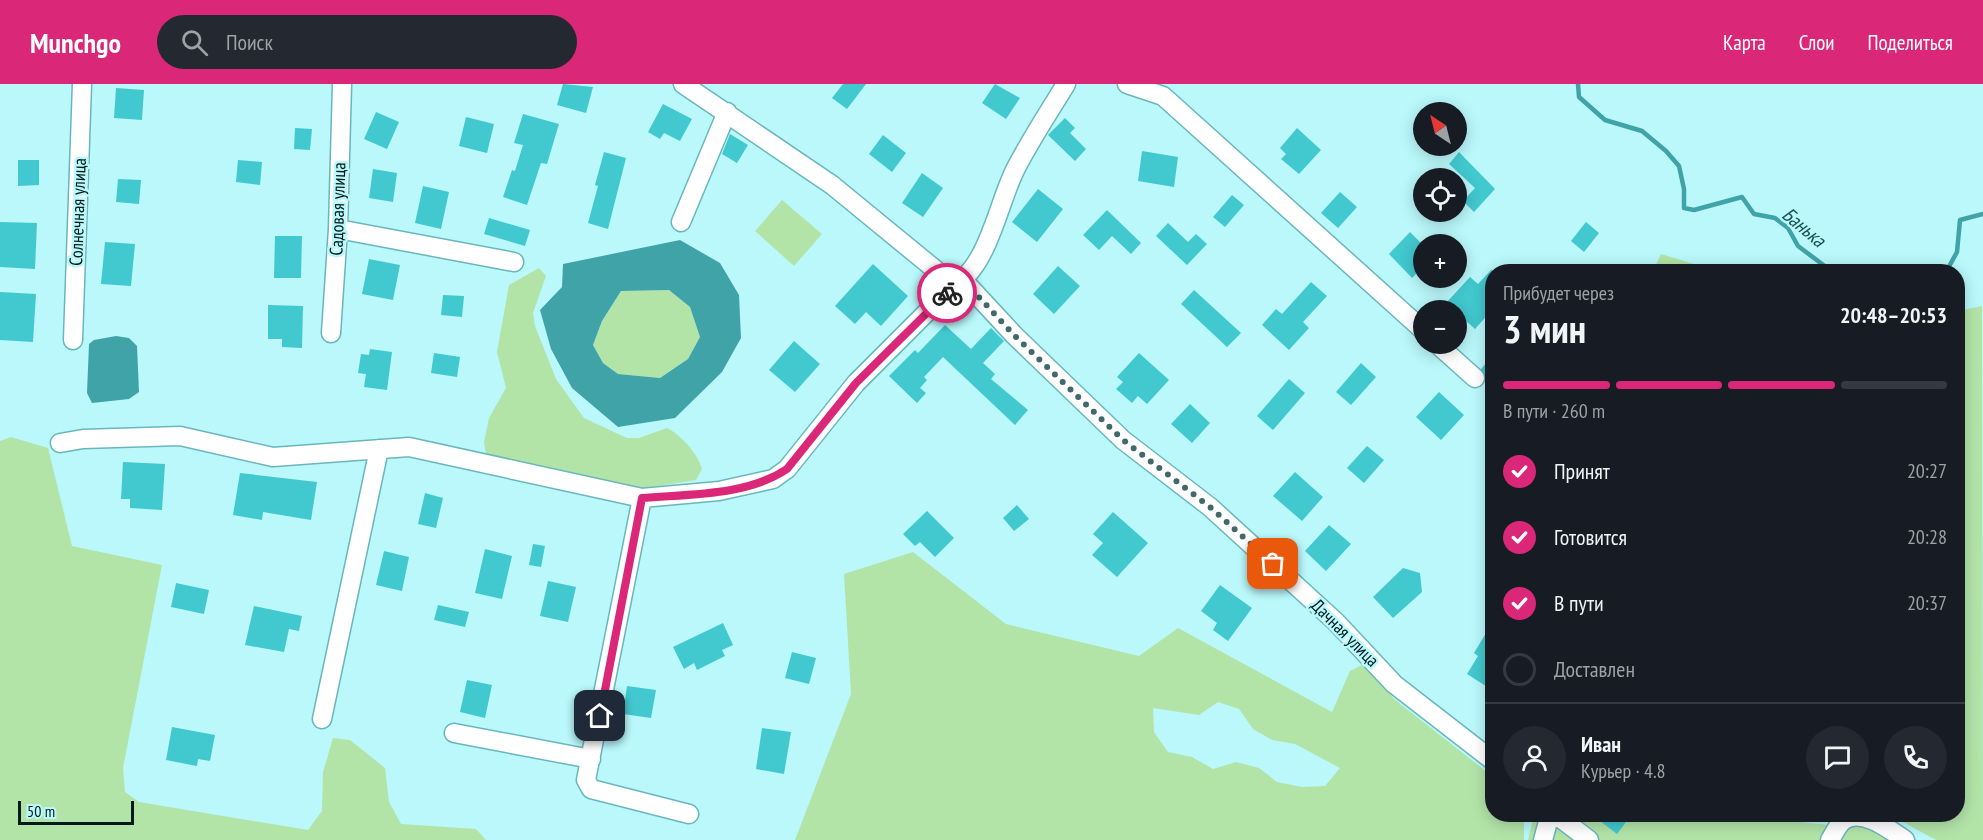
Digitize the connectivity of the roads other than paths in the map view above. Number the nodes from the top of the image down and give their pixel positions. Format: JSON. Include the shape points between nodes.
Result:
{"nodes":[{"id":1,"x":82,"y":84,"type":"edge"},
{"id":2,"x":342,"y":84,"type":"edge"},
{"id":3,"x":683,"y":84,"type":"edge"},
{"id":4,"x":1066,"y":84,"type":"edge"},
{"id":5,"x":1127,"y":84,"type":"edge"},
{"id":6,"x":727,"y":112,"type":"junction"},
{"id":7,"x":681,"y":222,"type":"dead end"},
{"id":8,"x":338,"y":229,"type":"junction"},
{"id":9,"x":514,"y":261,"type":"dead end"},
{"id":10,"x":959,"y":283,"type":"junction"},
{"id":11,"x":1413,"y":321,"type":"edge"},
{"id":12,"x":331,"y":333,"type":"dead end"},
{"id":13,"x":73,"y":340,"type":"dead end"},
{"id":14,"x":1448,"y":354,"type":"edge"},
{"id":15,"x":1475,"y":378,"type":"dead end"},
{"id":16,"x":60,"y":443,"type":"dead end"},
{"id":17,"x":379,"y":449,"type":"junction"},
{"id":18,"x":642,"y":498,"type":"junction"},
{"id":19,"x":322,"y":719,"type":"dead end"},
{"id":20,"x":454,"y":733,"type":"dead end"},
{"id":21,"x":1485,"y":755,"type":"edge"},
{"id":22,"x":591,"y":759,"type":"junction"},
{"id":23,"x":689,"y":814,"type":"dead end"},
{"id":24,"x":1548,"y":822,"type":"edge"},
{"id":25,"x":1565,"y":822,"type":"edge"},
{"id":26,"x":1841,"y":822,"type":"edge"},
{"id":27,"x":1877,"y":822,"type":"edge"},
{"id":28,"x":1543,"y":840,"type":"edge"},
{"id":29,"x":1589,"y":840,"type":"edge"},
{"id":30,"x":1830,"y":840,"type":"edge"},
{"id":31,"x":1905,"y":840,"type":"edge"}],
"edges":[{"from":1,"to":13,"type":"street","name":"Солнечная улица"},
{"from":2,"to":8,"type":"street","name":"Садовая улица"},
{"from":3,"to":6,"type":"street","name":"Дачная улица"},
{"from":4,"to":10,"type":"street","via":[[1014,170],[981,255]]},
{"from":5,"to":11,"type":"street","via":[[1163,96]]},
{"from":6,"to":7,"type":"street"},
{"from":6,"to":10,"type":"street","name":"Дачная улица","via":[[832,185]]},
{"from":8,"to":9,"type":"street"},
{"from":8,"to":12,"type":"street","name":"Садовая улица"},
{"from":10,"to":18,"type":"street","via":[[856,383],[787,469],[773,479],[719,491]]},
{"from":10,"to":21,"type":"street","name":"Дачная улица","via":[[1123,440],[1210,507],[1336,622],[1394,684]]},
{"from":14,"to":15,"type":"street"},
{"from":16,"to":17,"type":"street","via":[[180,436],[273,457]]},
{"from":17,"to":18,"type":"street","via":[[409,447]]},
{"from":17,"to":19,"type":"street"},
{"from":18,"to":22,"type":"street"},
{"from":20,"to":22,"type":"street"},
{"from":22,"to":23,"type":"street","via":[[586,780],[591,789]]},
{"from":24,"to":28,"type":"street"},
{"from":25,"to":29,"type":"street"},
{"from":26,"to":30,"type":"street"},
{"from":27,"to":31,"type":"street"}]}
